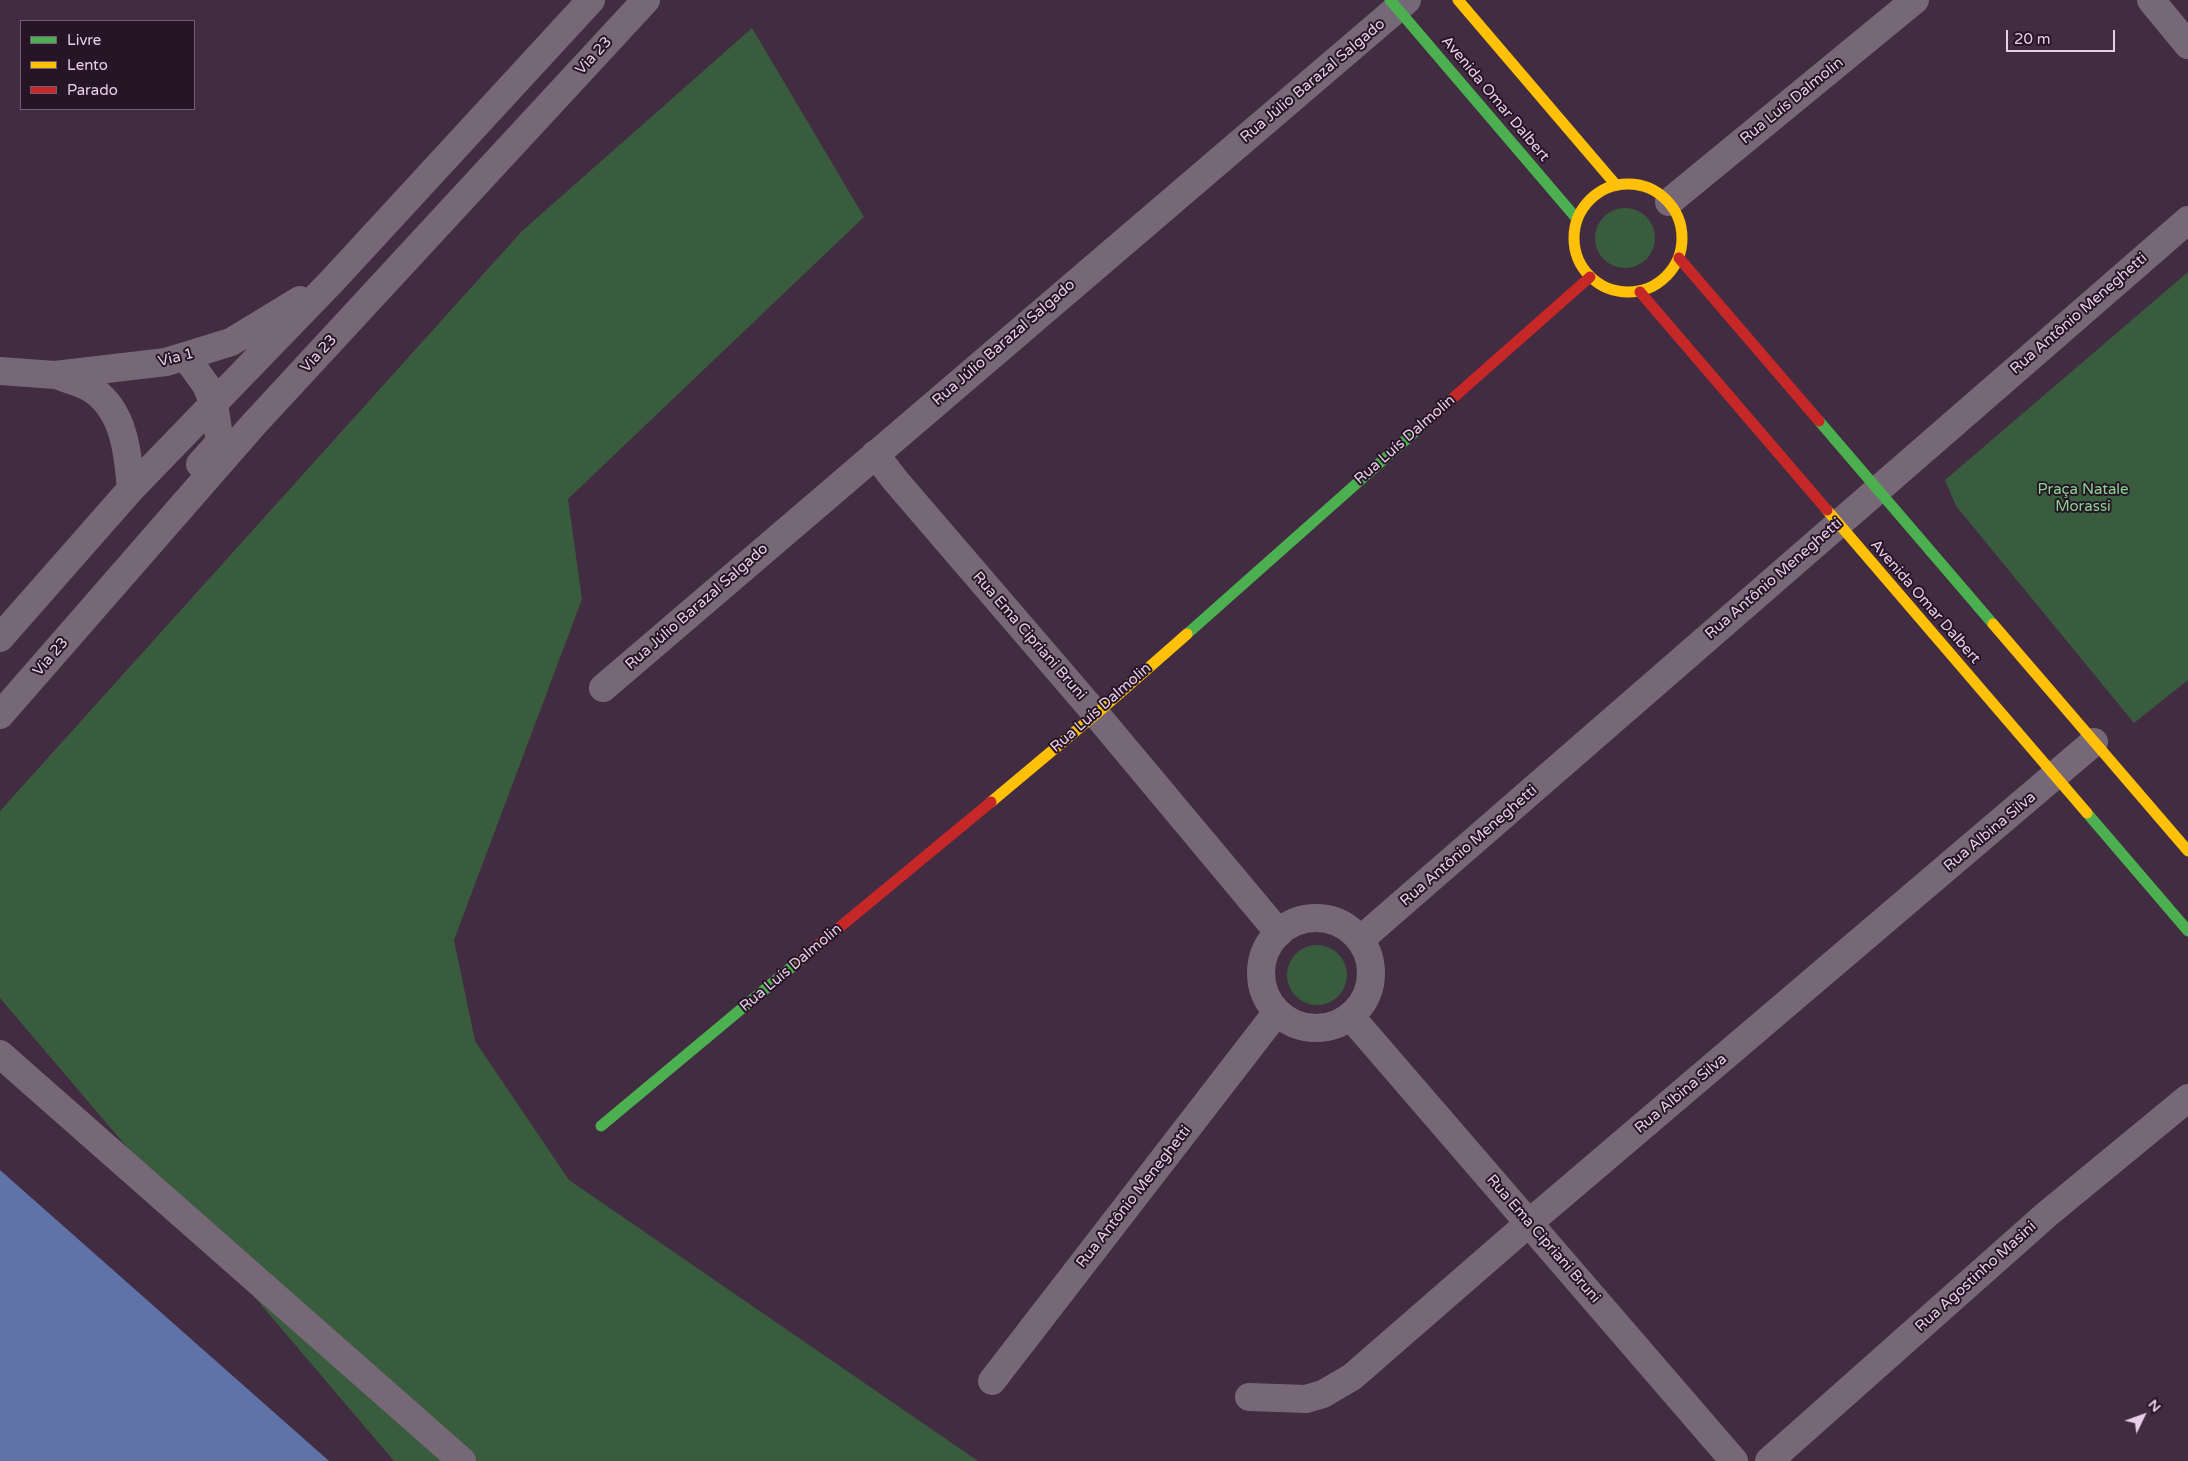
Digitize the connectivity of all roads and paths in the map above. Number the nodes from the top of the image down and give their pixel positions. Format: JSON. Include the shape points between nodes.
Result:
{"nodes":[{"id":1,"x":591,"y":0,"type":"edge"},
{"id":2,"x":646,"y":0,"type":"edge"},
{"id":3,"x":1458,"y":0,"type":"edge"},
{"id":4,"x":1915,"y":0,"type":"edge"},
{"id":5,"x":2151,"y":0,"type":"edge"},
{"id":6,"x":1398,"y":3,"type":"edge"},
{"id":7,"x":2188,"y":45,"type":"edge"},
{"id":8,"x":1616,"y":185,"type":"junction"},
{"id":9,"x":1669,"y":202,"type":"junction"},
{"id":10,"x":1577,"y":218,"type":"junction"},
{"id":11,"x":2188,"y":220,"type":"edge"},
{"id":12,"x":1679,"y":258,"type":"junction"},
{"id":13,"x":1590,"y":277,"type":"junction"},
{"id":14,"x":333,"y":280,"type":"junction"},
{"id":15,"x":1640,"y":292,"type":"junction"},
{"id":16,"x":185,"y":356,"type":"junction"},
{"id":17,"x":0,"y":371,"type":"edge"},
{"id":18,"x":56,"y":375,"type":"junction"},
{"id":19,"x":214,"y":404,"type":"junction"},
{"id":20,"x":875,"y":454,"type":"junction"},
{"id":21,"x":131,"y":489,"type":"junction"},
{"id":22,"x":1877,"y":489,"type":"junction"},
{"id":23,"x":1838,"y":523,"type":"junction"},
{"id":24,"x":130,"y":566,"type":"junction"},
{"id":25,"x":0,"y":638,"type":"edge"},
{"id":26,"x":603,"y":688,"type":"dead end"},
{"id":27,"x":1096,"y":714,"type":"junction"},
{"id":28,"x":0,"y":715,"type":"edge"},
{"id":29,"x":2094,"y":742,"type":"junction"},
{"id":30,"x":2055,"y":776,"type":"junction"},
{"id":31,"x":2188,"y":851,"type":"edge"},
{"id":32,"x":2188,"y":931,"type":"edge"},
{"id":33,"x":1279,"y":933,"type":"junction"},
{"id":34,"x":1360,"y":940,"type":"junction"},
{"id":35,"x":1277,"y":1012,"type":"junction"},
{"id":36,"x":1351,"y":1017,"type":"junction"},
{"id":37,"x":0,"y":1054,"type":"edge"},
{"id":38,"x":2188,"y":1098,"type":"edge"},
{"id":39,"x":601,"y":1126,"type":"dead end"},
{"id":40,"x":1529,"y":1223,"type":"junction"},
{"id":41,"x":992,"y":1381,"type":"dead end"},
{"id":42,"x":1249,"y":1397,"type":"dead end"},
{"id":43,"x":462,"y":1461,"type":"edge"},
{"id":44,"x":1734,"y":1461,"type":"edge"},
{"id":45,"x":1768,"y":1461,"type":"edge"}],
"edges":[{"from":1,"to":14,"type":"street"},
{"from":2,"to":24,"type":"street","name":"Via 23","via":[[254,425]]},
{"from":3,"to":8,"type":"street"},
{"from":4,"to":9,"type":"street","name":"Rua Luís Dalmolin"},
{"from":5,"to":7,"type":"street"},
{"from":6,"to":10,"type":"street","name":"Avenida Omar Dalbert"},
{"from":6,"to":20,"type":"street","name":"Rua Júlio Barazal Salgado"},
{"from":8,"to":9,"type":"street","via":[[1645,186]]},
{"from":8,"to":10,"type":"street","via":[[1592,196]]},
{"from":9,"to":12,"type":"street","via":[[1678,214],[1682,228]]},
{"from":10,"to":13,"type":"street","via":[[1575,249],[1580,264]]},
{"from":11,"to":22,"type":"street","name":"Rua Antônio Meneghetti"},
{"from":12,"to":15,"type":"street","via":[[1664,280]]},
{"from":12,"to":22,"type":"street"},
{"from":13,"to":15,"type":"street","via":[[1613,291]]},
{"from":13,"to":27,"type":"street","name":"Rua Luís Dalmolin"},
{"from":14,"to":16,"type":"street","name":"Via 1","via":[[231,342]]},
{"from":14,"to":19,"type":"street"},
{"from":15,"to":23,"type":"street","name":"Avenida Omar Dalbert"},
{"from":16,"to":18,"type":"street","name":"Via 1","via":[[166,362]]},
{"from":16,"to":19,"type":"street","via":[[206,385]]},
{"from":17,"to":18,"type":"street","name":"Via 1"},
{"from":18,"to":21,"type":"street","via":[[93,390],[109,406],[126,445]]},
{"from":19,"to":21,"type":"street"},
{"from":19,"to":24,"type":"street","via":[[218,444],[133,544]]},
{"from":20,"to":26,"type":"street","name":"Rua Júlio Barazal Salgado"},
{"from":20,"to":27,"type":"street","name":"Rua Ema Cipriani Bruni"},
{"from":21,"to":25,"type":"street"},
{"from":22,"to":23,"type":"street","name":"Rua Antônio Meneghetti"},
{"from":22,"to":29,"type":"street"},
{"from":23,"to":30,"type":"street","name":"Avenida Omar Dalbert"},
{"from":23,"to":34,"type":"street","name":"Rua Antônio Meneghetti"},
{"from":24,"to":28,"type":"street","name":"Via 23"},
{"from":27,"to":33,"type":"street","name":"Rua Ema Cipriani Bruni"},
{"from":27,"to":39,"type":"street","name":"Rua Luís Dalmolin"},
{"from":29,"to":30,"type":"street","name":"Rua Albina Silva"},
{"from":29,"to":31,"type":"street"},
{"from":30,"to":32,"type":"street","name":"Avenida Omar Dalbert"},
{"from":30,"to":40,"type":"street","name":"Rua Albina Silva"},
{"from":33,"to":34,"type":"street","via":[[1298,921],[1321,918],[1343,925]]},
{"from":33,"to":35,"type":"street","via":[[1266,950],[1261,972],[1265,994]]},
{"from":34,"to":36,"type":"street","via":[[1370,959],[1371,981],[1364,1001]]},
{"from":35,"to":36,"type":"street","via":[[1294,1024],[1313,1029],[1333,1026]]},
{"from":35,"to":41,"type":"street","name":"Rua Antônio Meneghetti"},
{"from":36,"to":40,"type":"street","name":"Rua Ema Cipriani Bruni"},
{"from":37,"to":43,"type":"street"},
{"from":38,"to":45,"type":"street","name":"Rua Agostinho Masini","via":[[2046,1215]]},
{"from":40,"to":42,"type":"street","name":"Rua Albina Silva","via":[[1352,1377],[1323,1394],[1306,1399]]},
{"from":40,"to":44,"type":"street","name":"Rua Ema Cipriani Bruni"}]}
